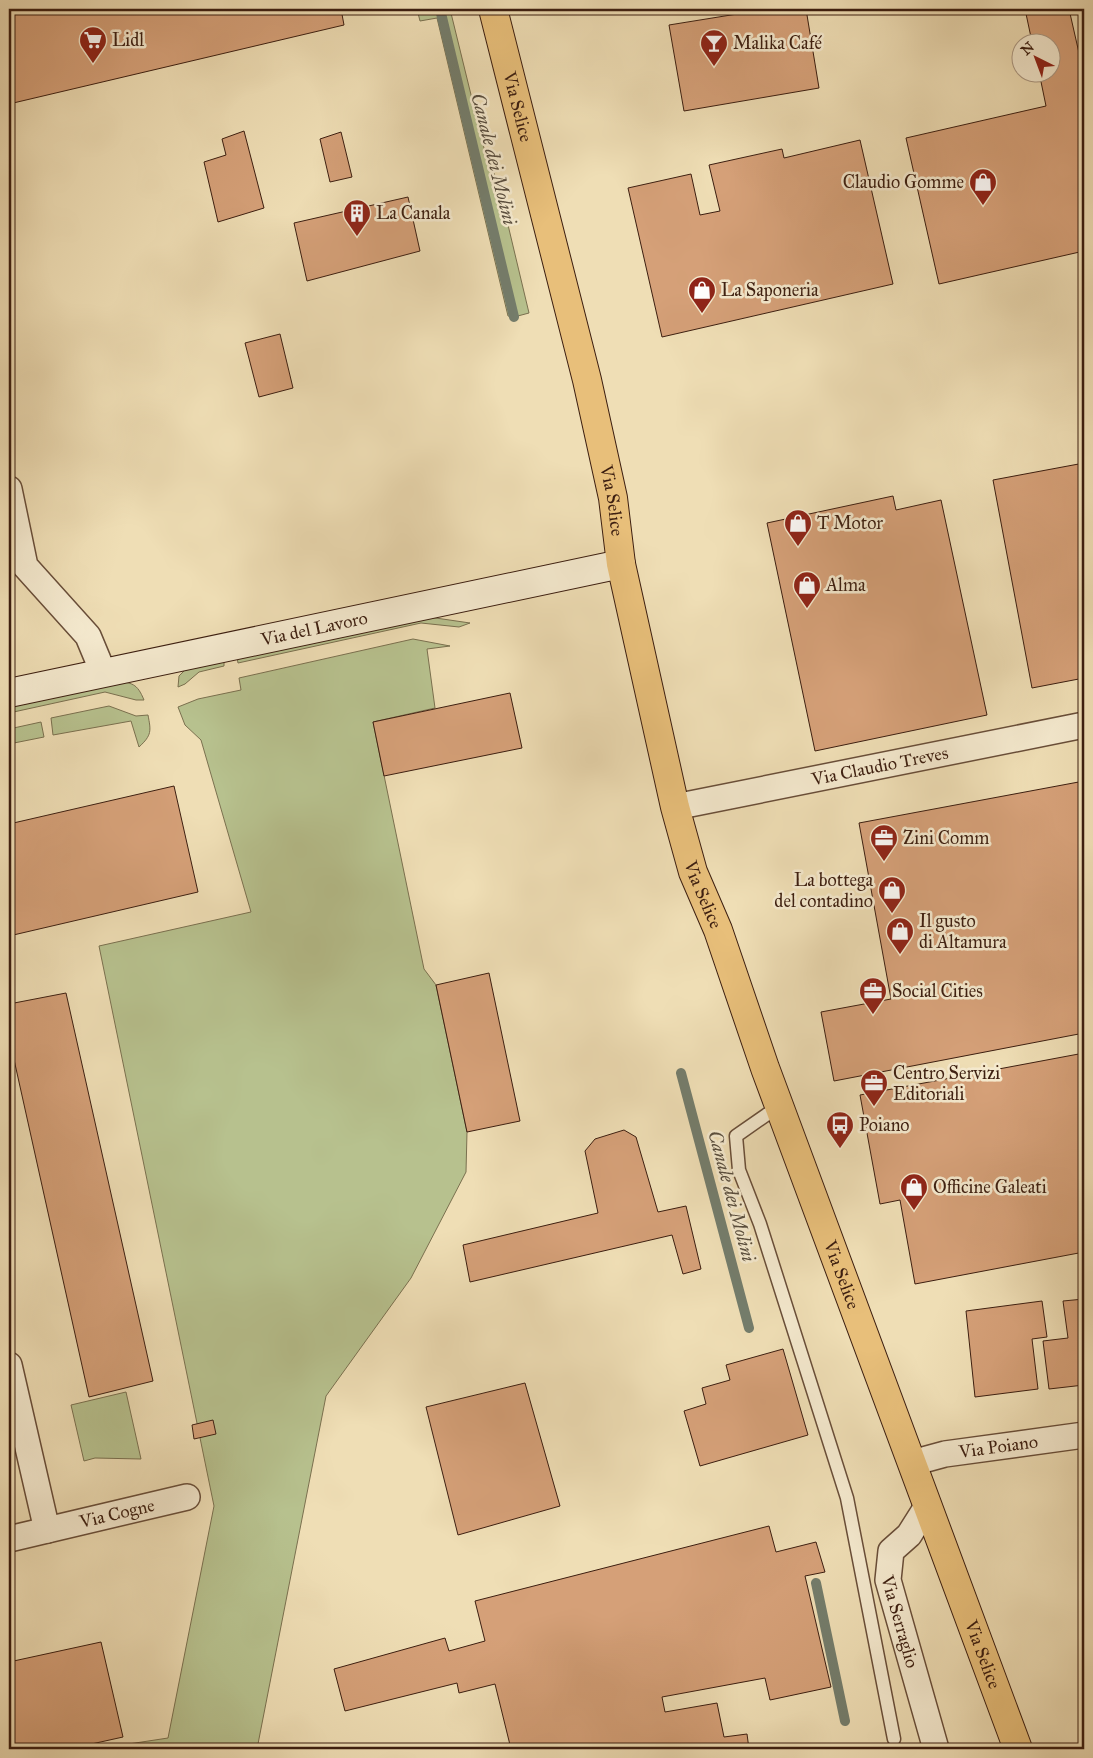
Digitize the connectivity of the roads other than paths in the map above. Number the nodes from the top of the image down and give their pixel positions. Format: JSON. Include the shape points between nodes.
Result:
{"nodes":[{"id":1,"x":493,"y":9,"type":"edge"},
{"id":2,"x":9,"y":489,"type":"edge"},
{"id":3,"x":620,"y":564,"type":"junction"},
{"id":4,"x":104,"y":672,"type":"junction"},
{"id":5,"x":9,"y":693,"type":"edge"},
{"id":6,"x":1084,"y":725,"type":"edge"},
{"id":7,"x":674,"y":807,"type":"junction"},
{"id":8,"x":779,"y":1106,"type":"junction"},
{"id":9,"x":9,"y":1365,"type":"edge"},
{"id":10,"x":1084,"y":1435,"type":"edge"},
{"id":11,"x":912,"y":1463,"type":"junction"},
{"id":12,"x":188,"y":1497,"type":"dead end"},
{"id":13,"x":928,"y":1505,"type":"junction"},
{"id":14,"x":47,"y":1530,"type":"junction"},
{"id":15,"x":9,"y":1538,"type":"edge"},
{"id":16,"x":894,"y":1739,"type":"dead end"},
{"id":17,"x":936,"y":1749,"type":"edge"},
{"id":18,"x":1018,"y":1749,"type":"edge"}],
"edges":[{"from":1,"to":3,"type":"main road","name":"Via Selice","via":[[587,380],[613,498]]},
{"from":2,"to":4,"type":"street","via":[[26,566],[88,636]]},
{"from":3,"to":4,"type":"main road","name":"Via del Lavoro"},
{"from":3,"to":7,"type":"main road","name":"Via Selice"},
{"from":4,"to":5,"type":"main road","name":"Via del Lavoro"},
{"from":6,"to":7,"type":"street","name":"Via Claudio Treves"},
{"from":7,"to":8,"type":"main road","name":"Via Selice","via":[[693,872],[718,930]]},
{"from":8,"to":11,"type":"main road","name":"Via Selice"},
{"from":8,"to":16,"type":"lane","via":[[736,1136],[739,1170],[760,1224],[847,1498]]},
{"from":9,"to":14,"type":"street"},
{"from":10,"to":11,"type":"street","name":"Via Poiano","via":[[945,1454]]},
{"from":11,"to":13,"type":"main road","name":"Via Selice"},
{"from":12,"to":14,"type":"street","name":"Via Cogne"},
{"from":13,"to":17,"type":"street","name":"Via Serraglio","via":[[909,1535],[891,1550],[888,1580]]},
{"from":13,"to":18,"type":"main road","name":"Via Selice"},
{"from":14,"to":15,"type":"street","name":"Via Cogne"}]}
